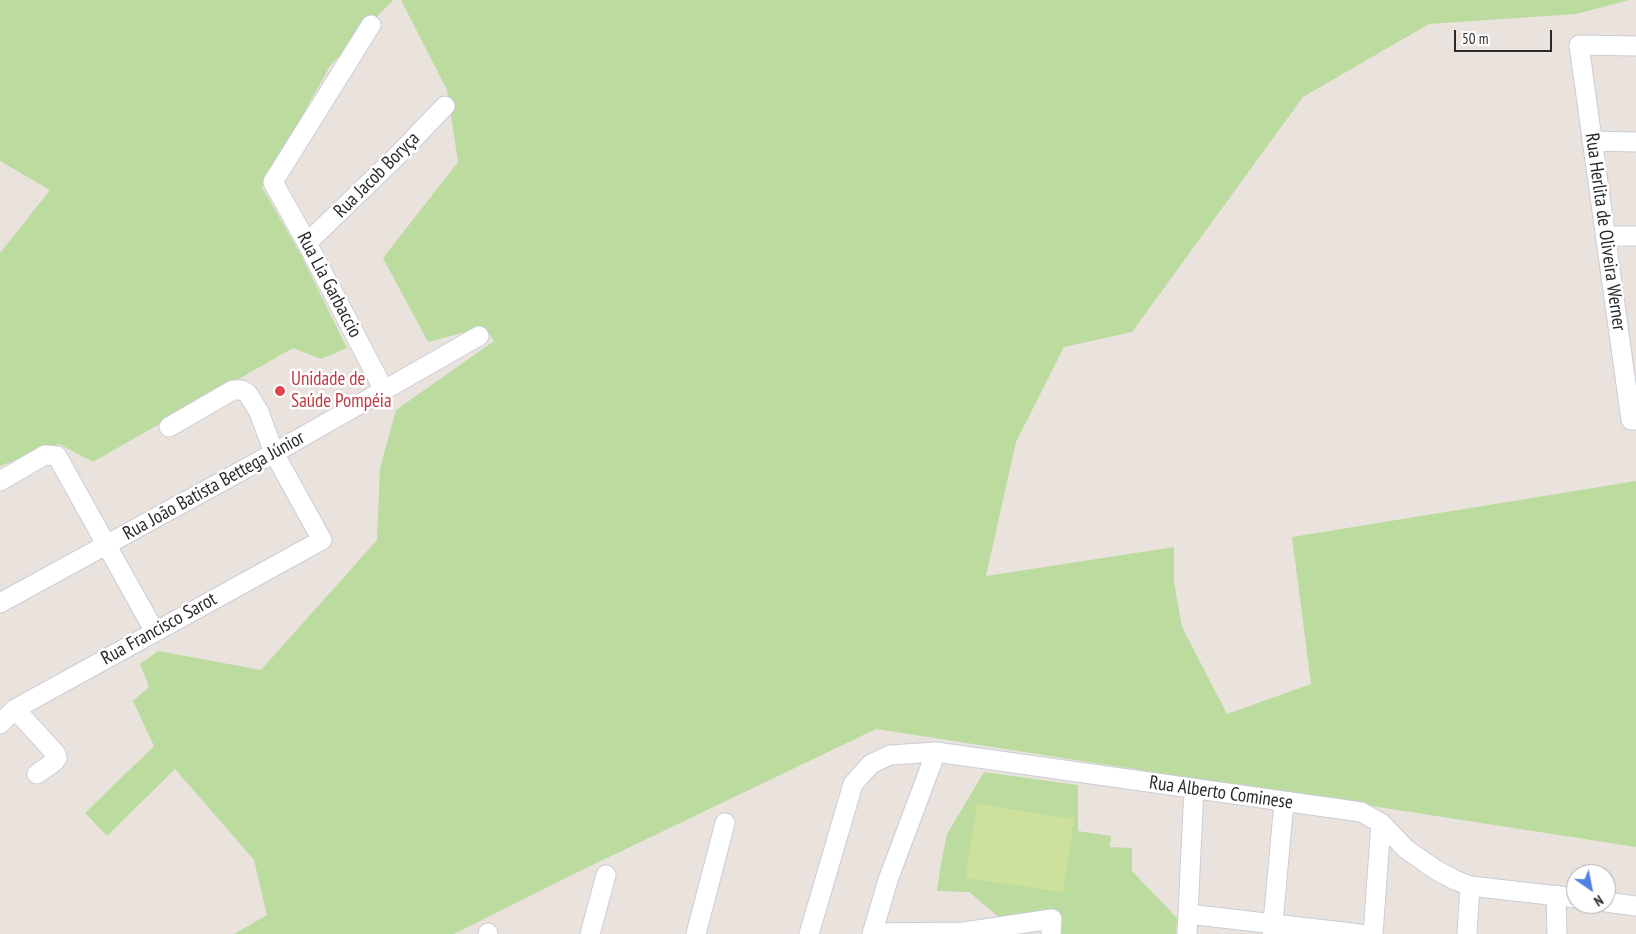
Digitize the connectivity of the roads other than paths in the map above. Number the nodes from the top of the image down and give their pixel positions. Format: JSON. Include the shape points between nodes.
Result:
{"nodes":[{"id":1,"x":371,"y":25,"type":"dead end"},
{"id":2,"x":1636,"y":46,"type":"edge"},
{"id":3,"x":445,"y":106,"type":"dead end"},
{"id":4,"x":1592,"y":141,"type":"junction"},
{"id":5,"x":1636,"y":142,"type":"edge"},
{"id":6,"x":1606,"y":236,"type":"junction"},
{"id":7,"x":1636,"y":236,"type":"edge"},
{"id":8,"x":308,"y":243,"type":"junction"},
{"id":9,"x":1627,"y":327,"type":"edge"},
{"id":10,"x":479,"y":336,"type":"dead end"},
{"id":11,"x":384,"y":390,"type":"junction"},
{"id":12,"x":1633,"y":420,"type":"edge"},
{"id":13,"x":169,"y":427,"type":"dead end"},
{"id":14,"x":274,"y":453,"type":"junction"},
{"id":15,"x":0,"y":481,"type":"edge"},
{"id":16,"x":107,"y":546,"type":"junction"},
{"id":17,"x":0,"y":603,"type":"edge"},
{"id":18,"x":155,"y":632,"type":"junction"},
{"id":19,"x":15,"y":709,"type":"junction"},
{"id":20,"x":0,"y":724,"type":"edge"},
{"id":21,"x":936,"y":752,"type":"junction"},
{"id":22,"x":37,"y":774,"type":"dead end"},
{"id":23,"x":1194,"y":789,"type":"junction"},
{"id":24,"x":1284,"y":802,"type":"junction"},
{"id":25,"x":725,"y":823,"type":"dead end"},
{"id":26,"x":1381,"y":823,"type":"junction"},
{"id":27,"x":606,"y":875,"type":"dead end"},
{"id":28,"x":1470,"y":886,"type":"junction"},
{"id":29,"x":1556,"y":895,"type":"junction"},
{"id":30,"x":1566,"y":896,"type":"edge"},
{"id":31,"x":1616,"y":903,"type":"edge"},
{"id":32,"x":1636,"y":906,"type":"edge"},
{"id":33,"x":1188,"y":914,"type":"junction"},
{"id":34,"x":1052,"y":926,"type":"edge"},
{"id":35,"x":1272,"y":929,"type":"edge"},
{"id":36,"x":872,"y":933,"type":"edge"},
{"id":37,"x":964,"y":933,"type":"edge"},
{"id":38,"x":590,"y":934,"type":"edge"},
{"id":39,"x":696,"y":934,"type":"edge"},
{"id":40,"x":809,"y":934,"type":"edge"},
{"id":41,"x":1187,"y":934,"type":"edge"},
{"id":42,"x":1360,"y":934,"type":"edge"},
{"id":43,"x":1372,"y":934,"type":"edge"},
{"id":44,"x":1467,"y":934,"type":"edge"},
{"id":45,"x":1556,"y":934,"type":"edge"}],
"edges":[{"from":1,"to":8,"type":"street","name":"Rua Lia Garbaccio","via":[[273,182]]},
{"from":2,"to":4,"type":"street","name":"Rua Herlita de Oliveira Werner","via":[[1579,45]]},
{"from":3,"to":8,"type":"street","name":"Rua Jacob Boryça"},
{"from":4,"to":5,"type":"street"},
{"from":4,"to":6,"type":"street","name":"Rua Herlita de Oliveira Werner"},
{"from":6,"to":7,"type":"street"},
{"from":6,"to":9,"type":"street","name":"Rua Herlita de Oliveira Werner"},
{"from":8,"to":11,"type":"street","name":"Rua Lia Garbaccio"},
{"from":9,"to":12,"type":"street","name":"Rua Herlita de Oliveira Werner"},
{"from":10,"to":11,"type":"street","name":"Rua João Batista Bettega Júnior"},
{"from":11,"to":14,"type":"street","name":"Rua João Batista Bettega Júnior"},
{"from":13,"to":14,"type":"street","via":[[233,390],[242,390],[260,412]]},
{"from":14,"to":16,"type":"street","name":"Rua João Batista Bettega Júnior"},
{"from":14,"to":18,"type":"street","name":"Rua Francisco Sarot","via":[[322,540]]},
{"from":15,"to":16,"type":"street","via":[[45,455],[57,456]]},
{"from":16,"to":17,"type":"street","name":"Rua João Batista Bettega Júnior"},
{"from":16,"to":18,"type":"street"},
{"from":18,"to":19,"type":"street","name":"Rua Francisco Sarot"},
{"from":19,"to":20,"type":"street","name":"Rua Francisco Sarot"},
{"from":19,"to":22,"type":"street","via":[[56,754],[54,762]]},
{"from":21,"to":23,"type":"street","name":"Rua Alberto Cominese"},
{"from":21,"to":36,"type":"street","via":[[888,880]]},
{"from":21,"to":40,"type":"street","name":"Rua Alberto Cominese","via":[[890,755],[871,764],[853,784]]},
{"from":23,"to":24,"type":"street","name":"Rua Alberto Cominese"},
{"from":23,"to":33,"type":"street"},
{"from":24,"to":26,"type":"street","name":"Rua Alberto Cominese","via":[[1360,812]]},
{"from":24,"to":35,"type":"street"},
{"from":25,"to":39,"type":"street"},
{"from":26,"to":28,"type":"street","name":"Rua Alberto Cominese","via":[[1406,849],[1436,870]]},
{"from":26,"to":43,"type":"street"},
{"from":27,"to":38,"type":"street"},
{"from":28,"to":29,"type":"street","name":"Rua Alberto Cominese"},
{"from":28,"to":44,"type":"street"},
{"from":29,"to":30,"type":"street","name":"Rua Alberto Cominese"},
{"from":29,"to":45,"type":"street"},
{"from":31,"to":32,"type":"street"},
{"from":33,"to":35,"type":"street"},
{"from":33,"to":41,"type":"street"},
{"from":34,"to":37,"type":"street"},
{"from":35,"to":42,"type":"street"},
{"from":36,"to":37,"type":"street"}]}
